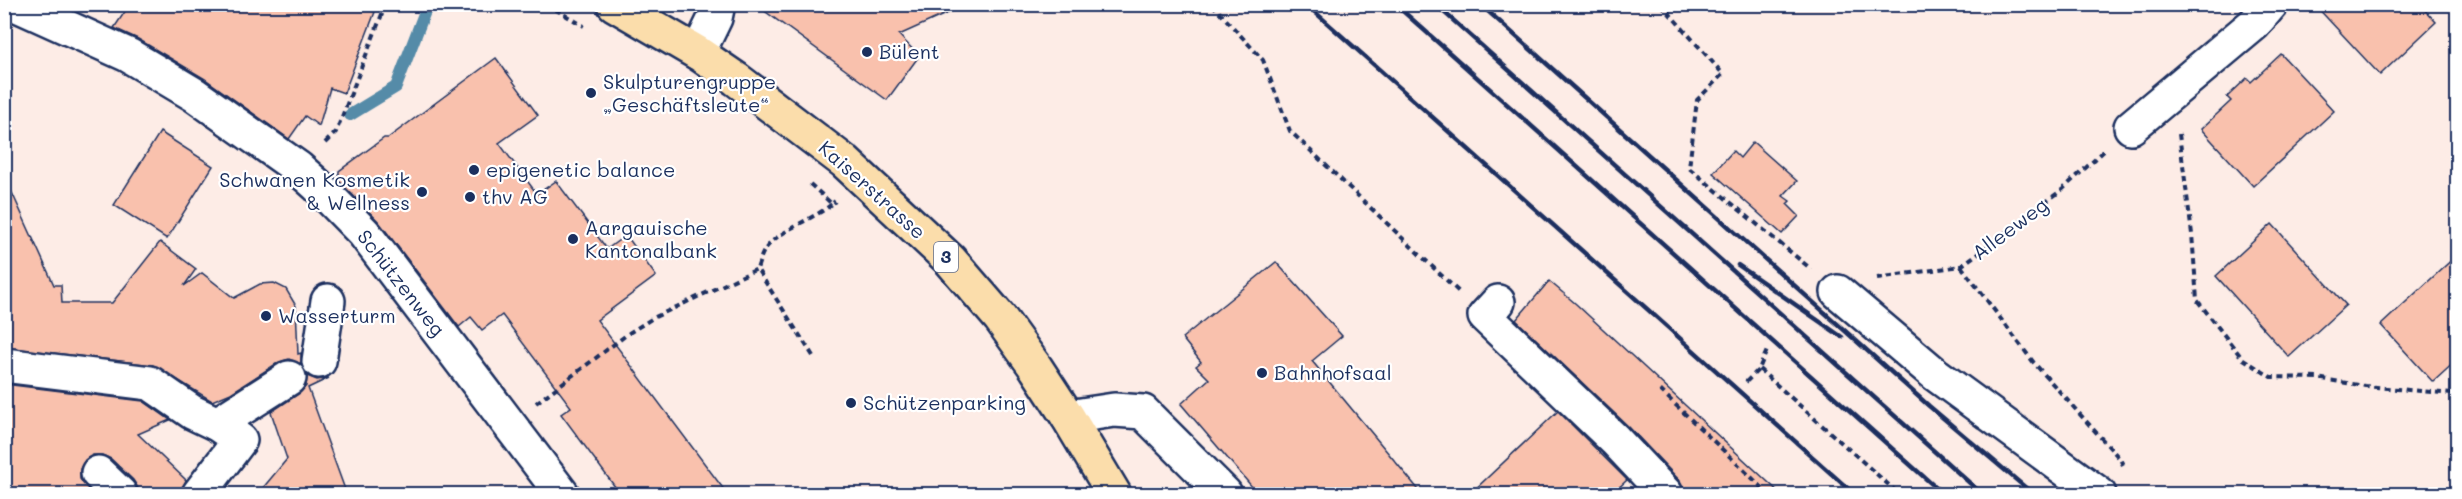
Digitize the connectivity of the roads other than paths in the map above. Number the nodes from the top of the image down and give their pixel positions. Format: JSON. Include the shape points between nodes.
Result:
{"nodes":[{"id":1,"x":15,"y":4,"type":"edge"},
{"id":2,"x":614,"y":4,"type":"edge"},
{"id":3,"x":718,"y":4,"type":"edge"},
{"id":4,"x":2271,"y":4,"type":"edge"},
{"id":5,"x":698,"y":53,"type":"junction"},
{"id":6,"x":2131,"y":127,"type":"road end"},
{"id":7,"x":1838,"y":292,"type":"road end"},
{"id":8,"x":328,"y":301,"type":"dead end"},
{"id":9,"x":1491,"y":309,"type":"road end"},
{"id":10,"x":319,"y":361,"type":"dead end"},
{"id":11,"x":4,"y":364,"type":"edge"},
{"id":12,"x":289,"y":378,"type":"dead end"},
{"id":13,"x":1068,"y":417,"type":"junction"},
{"id":14,"x":217,"y":424,"type":"junction"},
{"id":15,"x":199,"y":495,"type":"edge"},
{"id":16,"x":562,"y":495,"type":"edge"},
{"id":17,"x":1114,"y":495,"type":"edge"},
{"id":18,"x":1225,"y":495,"type":"edge"},
{"id":19,"x":1666,"y":495,"type":"edge"},
{"id":20,"x":2099,"y":495,"type":"edge"}],
"edges":[{"from":1,"to":16,"type":"street","name":"Schützenweg","via":[[128,55],[195,95],[298,168],[364,233]]},
{"from":2,"to":5,"type":"main road","name":"Kaiserstrasse","number":"3"},
{"from":3,"to":5,"type":"street"},
{"from":4,"to":6,"type":"street","via":[[2254,24]]},
{"from":5,"to":13,"type":"main road","name":"Kaiserstrasse","number":"3","via":[[845,162],[950,260],[1000,318]]},
{"from":7,"to":20,"type":"street","via":[[1935,374]]},
{"from":8,"to":10,"type":"street"},
{"from":9,"to":19,"type":"street"},
{"from":11,"to":14,"type":"street","via":[[150,383]]},
{"from":12,"to":14,"type":"street"},
{"from":13,"to":17,"type":"main road","name":"Kaiserstrasse","number":"3"},
{"from":13,"to":18,"type":"street","via":[[1114,410],[1143,412]]},
{"from":14,"to":15,"type":"street","via":[[240,440]]}]}
